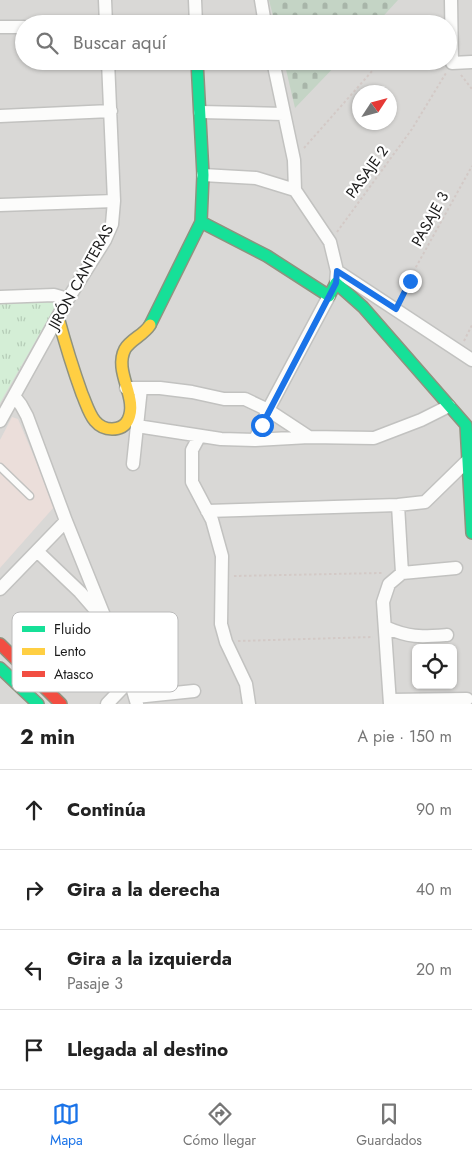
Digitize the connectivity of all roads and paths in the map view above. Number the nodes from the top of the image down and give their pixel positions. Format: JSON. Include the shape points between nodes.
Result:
{"nodes":[{"id":1,"x":105,"y":0,"type":"edge"},
{"id":2,"x":195,"y":0,"type":"edge"},
{"id":3,"x":261,"y":0,"type":"edge"},
{"id":4,"x":451,"y":0,"type":"edge"},
{"id":5,"x":106,"y":15,"type":"edge"},
{"id":6,"x":196,"y":15,"type":"edge"},
{"id":7,"x":264,"y":15,"type":"edge"},
{"id":8,"x":451,"y":15,"type":"edge"},
{"id":9,"x":0,"y":27,"type":"edge"},
{"id":10,"x":15,"y":27,"type":"edge"},
{"id":11,"x":472,"y":62,"type":"edge"},
{"id":12,"x":457,"y":63,"type":"edge"},
{"id":13,"x":109,"y":70,"type":"edge"},
{"id":14,"x":198,"y":70,"type":"edge"},
{"id":15,"x":275,"y":70,"type":"edge"},
{"id":16,"x":373,"y":70,"type":"edge"},
{"id":17,"x":448,"y":70,"type":"edge"},
{"id":18,"x":457,"y":70,"type":"edge"},
{"id":19,"x":472,"y":89,"type":"edge"},
{"id":20,"x":111,"y":111,"type":"junction"},
{"id":21,"x":200,"y":112,"type":"junction"},
{"id":22,"x":284,"y":114,"type":"junction"},
{"id":23,"x":0,"y":116,"type":"edge"},
{"id":24,"x":294,"y":160,"type":"junction"},
{"id":25,"x":472,"y":166,"type":"edge"},
{"id":26,"x":203,"y":175,"type":"junction"},
{"id":27,"x":295,"y":190,"type":"junction"},
{"id":28,"x":114,"y":201,"type":"junction"},
{"id":29,"x":0,"y":205,"type":"edge"},
{"id":30,"x":201,"y":222,"type":"junction"},
{"id":31,"x":330,"y":242,"type":"junction"},
{"id":32,"x":336,"y":277,"type":"junction"},
{"id":33,"x":329,"y":296,"type":"junction"},
{"id":34,"x":0,"y":297,"type":"edge"},
{"id":35,"x":66,"y":302,"type":"junction"},
{"id":36,"x":396,"y":309,"type":"junction"},
{"id":37,"x":58,"y":317,"type":"junction"},
{"id":38,"x":472,"y":325,"type":"edge"},
{"id":39,"x":459,"y":352,"type":"junction"},
{"id":40,"x":472,"y":360,"type":"edge"},
{"id":41,"x":126,"y":388,"type":"junction"},
{"id":42,"x":142,"y":388,"type":"junction"},
{"id":43,"x":14,"y":396,"type":"junction"},
{"id":44,"x":449,"y":406,"type":"junction"},
{"id":45,"x":268,"y":410,"type":"junction"},
{"id":46,"x":0,"y":421,"type":"edge"},
{"id":47,"x":137,"y":426,"type":"junction"},
{"id":48,"x":469,"y":426,"type":"edge"},
{"id":49,"x":199,"y":436,"type":"junction"},
{"id":50,"x":309,"y":437,"type":"junction"},
{"id":51,"x":255,"y":440,"type":"junction"},
{"id":52,"x":468,"y":460,"type":"junction"},
{"id":53,"x":133,"y":464,"type":"dead end"},
{"id":54,"x":0,"y":467,"type":"edge"},
{"id":55,"x":30,"y":496,"type":"dead end"},
{"id":56,"x":398,"y":505,"type":"junction"},
{"id":57,"x":207,"y":511,"type":"junction"},
{"id":58,"x":66,"y":521,"type":"junction"},
{"id":59,"x":472,"y":522,"type":"edge"},
{"id":60,"x":472,"y":533,"type":"edge"},
{"id":61,"x":37,"y":551,"type":"junction"},
{"id":62,"x":456,"y":568,"type":"dead end"},
{"id":63,"x":382,"y":573,"type":"dead end"},
{"id":64,"x":402,"y":573,"type":"junction"},
{"id":65,"x":222,"y":576,"type":"junction"},
{"id":66,"x":0,"y":589,"type":"edge"},
{"id":67,"x":98,"y":612,"type":"edge"},
{"id":68,"x":103,"y":612,"type":"edge"},
{"id":69,"x":385,"y":632,"type":"junction"},
{"id":70,"x":447,"y":635,"type":"dead end"},
{"id":71,"x":226,"y":642,"type":"junction"},
{"id":72,"x":0,"y":644,"type":"edge"},
{"id":73,"x":12,"y":656,"type":"edge"},
{"id":74,"x":0,"y":668,"type":"edge"},
{"id":75,"x":12,"y":679,"type":"edge"},
{"id":76,"x":194,"y":691,"type":"dead end"},
{"id":77,"x":25,"y":692,"type":"edge"},
{"id":78,"x":49,"y":692,"type":"edge"},
{"id":79,"x":118,"y":692,"type":"edge"},
{"id":80,"x":466,"y":698,"type":"dead end"},
{"id":81,"x":137,"y":700,"type":"edge"},
{"id":82,"x":390,"y":702,"type":"edge"},
{"id":83,"x":445,"y":702,"type":"edge"},
{"id":84,"x":38,"y":704,"type":"edge"},
{"id":85,"x":61,"y":704,"type":"edge"},
{"id":86,"x":107,"y":704,"type":"edge"},
{"id":87,"x":249,"y":704,"type":"edge"}],
"edges":[{"from":1,"to":5,"type":"street"},
{"from":2,"to":6,"type":"street"},
{"from":3,"to":7,"type":"street"},
{"from":4,"to":8,"type":"street"},
{"from":9,"to":10,"type":"street"},
{"from":11,"to":12,"type":"street"},
{"from":13,"to":20,"type":"street","name":"JIRÓN CANTERAS"},
{"from":14,"to":21,"type":"street"},
{"from":15,"to":22,"type":"street"},
{"from":16,"to":24,"type":"path"},
{"from":17,"to":31,"type":"path","name":"PASAJE 2","via":[[412,129]]},
{"from":18,"to":19,"type":"path"},
{"from":20,"to":23,"type":"street"},
{"from":20,"to":28,"type":"street","name":"JIRÓN CANTERAS"},
{"from":21,"to":22,"type":"street"},
{"from":21,"to":26,"type":"street"},
{"from":22,"to":24,"type":"street"},
{"from":24,"to":27,"type":"street"},
{"from":25,"to":36,"type":"path","name":"PASAJE 3"},
{"from":26,"to":27,"type":"street","via":[[256,178]]},
{"from":26,"to":30,"type":"street"},
{"from":27,"to":31,"type":"street"},
{"from":28,"to":29,"type":"street"},
{"from":28,"to":35,"type":"street","name":"JIRÓN CANTERAS","via":[[112,224],[105,240]]},
{"from":30,"to":33,"type":"street","via":[[267,256]]},
{"from":30,"to":41,"type":"street","via":[[149,328],[125,349],[122,361]]},
{"from":31,"to":32,"type":"street"},
{"from":32,"to":33,"type":"street"},
{"from":32,"to":36,"type":"street"},
{"from":32,"to":44,"type":"street"},
{"from":33,"to":45,"type":"street"},
{"from":34,"to":35,"type":"street","via":[[54,295]]},
{"from":35,"to":37,"type":"street","name":"JIRÓN CANTERAS"},
{"from":36,"to":39,"type":"street"},
{"from":37,"to":41,"type":"street","via":[[88,410],[103,428],[122,427],[128,420],[131,406]]},
{"from":37,"to":43,"type":"street","name":"JIRÓN CANTERAS"},
{"from":38,"to":39,"type":"path"},
{"from":39,"to":40,"type":"street"},
{"from":41,"to":42,"type":"street"},
{"from":42,"to":45,"type":"street","via":[[245,399]]},
{"from":42,"to":47,"type":"street"},
{"from":43,"to":46,"type":"street","name":"JIRÓN CANTERAS"},
{"from":43,"to":58,"type":"street","via":[[27,416]]},
{"from":44,"to":48,"type":"street"},
{"from":44,"to":50,"type":"street","via":[[374,438]]},
{"from":45,"to":50,"type":"street"},
{"from":45,"to":51,"type":"street"},
{"from":47,"to":49,"type":"street"},
{"from":47,"to":53,"type":"street"},
{"from":48,"to":52,"type":"street"},
{"from":49,"to":51,"type":"street"},
{"from":49,"to":57,"type":"street","via":[[192,450],[192,482]]},
{"from":50,"to":51,"type":"street"},
{"from":52,"to":56,"type":"street","via":[[425,502]]},
{"from":52,"to":59,"type":"street"},
{"from":54,"to":55,"type":"lane"},
{"from":56,"to":57,"type":"street"},
{"from":56,"to":64,"type":"street"},
{"from":57,"to":65,"type":"street","via":[[222,556]]},
{"from":58,"to":61,"type":"street"},
{"from":58,"to":68,"type":"street"},
{"from":59,"to":60,"type":"street"},
{"from":61,"to":66,"type":"street"},
{"from":61,"to":67,"type":"street"},
{"from":62,"to":64,"type":"street"},
{"from":63,"to":65,"type":"path"},
{"from":64,"to":69,"type":"street","via":[[389,584],[383,602]]},
{"from":65,"to":71,"type":"street","via":[[221,624]]},
{"from":69,"to":70,"type":"street","via":[[420,637]]},
{"from":69,"to":71,"type":"path"},
{"from":69,"to":82,"type":"street"},
{"from":71,"to":87,"type":"street","via":[[246,684]]},
{"from":72,"to":73,"type":"street"},
{"from":74,"to":75,"type":"street"},
{"from":76,"to":81,"type":"street"},
{"from":77,"to":84,"type":"street"},
{"from":78,"to":85,"type":"street"},
{"from":79,"to":86,"type":"street"},
{"from":80,"to":83,"type":"street"},
{"from":82,"to":83,"type":"street"}]}
